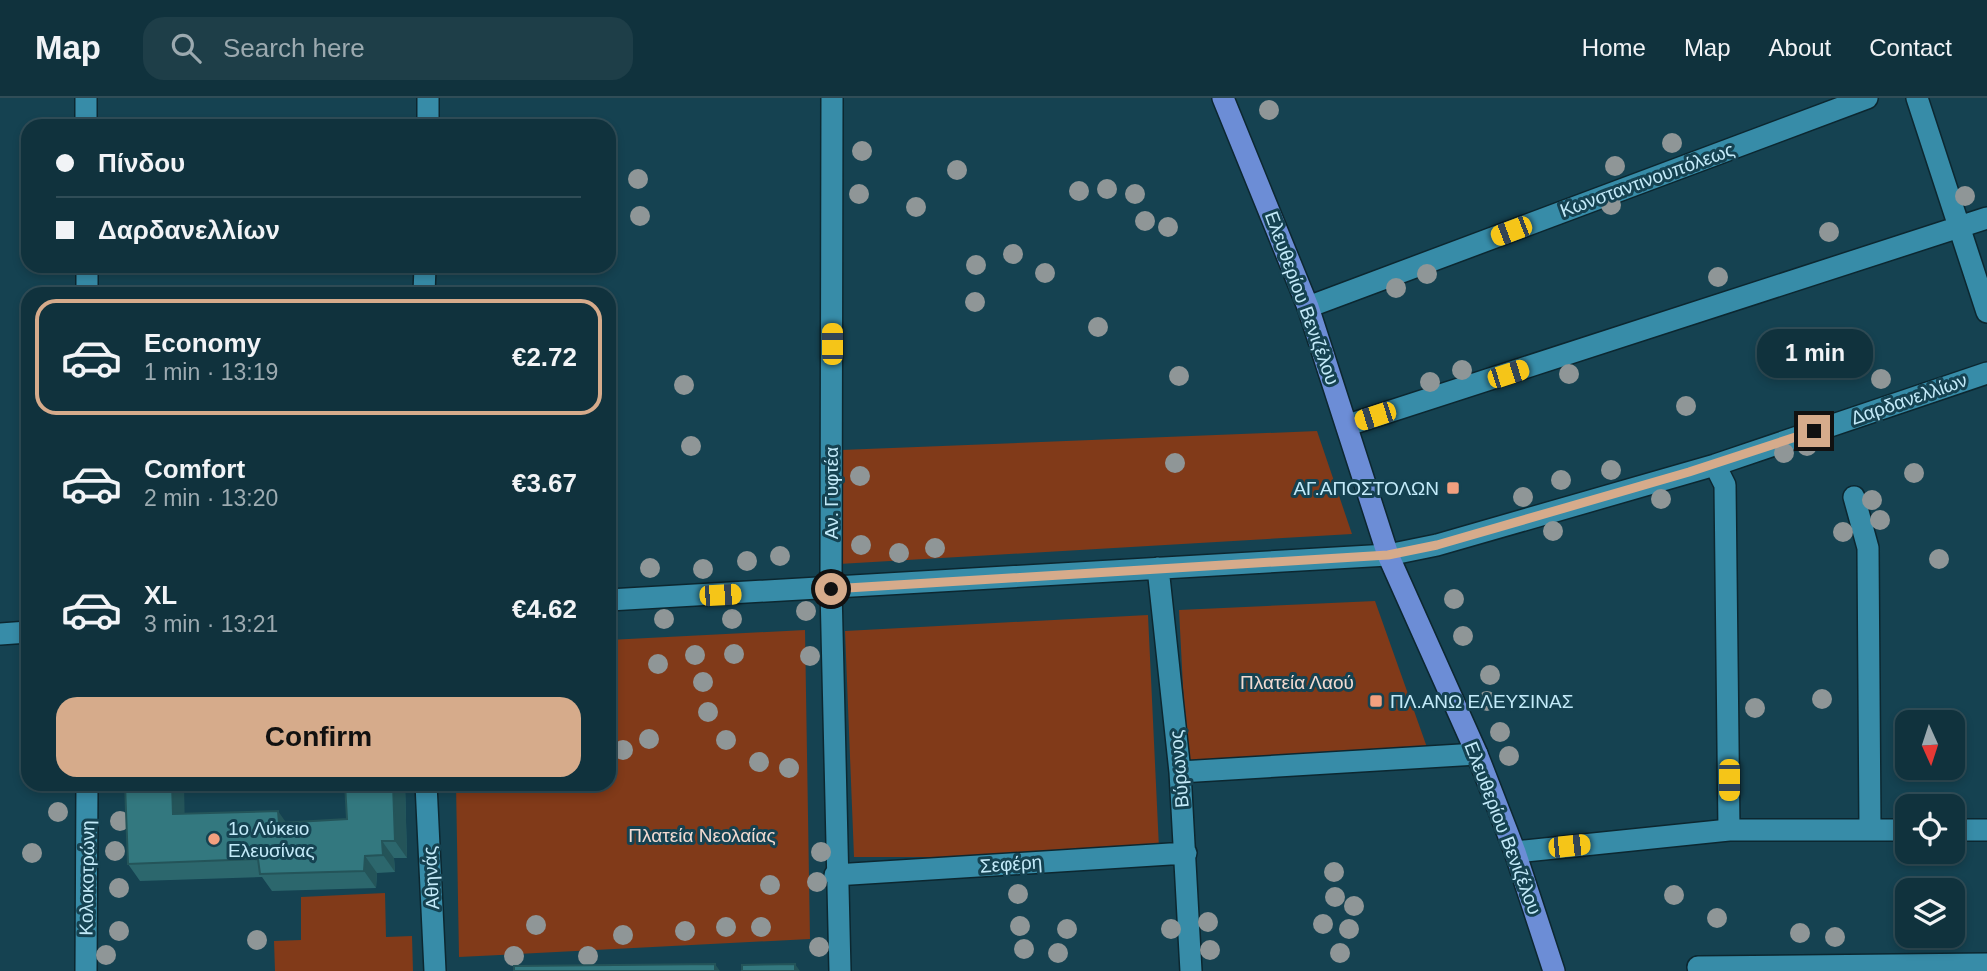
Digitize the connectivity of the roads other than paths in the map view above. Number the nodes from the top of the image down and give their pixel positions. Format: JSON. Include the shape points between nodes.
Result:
{"nodes":[{"id":1,"x":86,"y":98,"type":"edge"},
{"id":2,"x":428,"y":98,"type":"edge"},
{"id":3,"x":832,"y":98,"type":"edge"},
{"id":4,"x":1223,"y":98,"type":"edge"},
{"id":5,"x":1867,"y":98,"type":"edge"},
{"id":6,"x":1917,"y":98,"type":"edge"},
{"id":7,"x":86,"y":119,"type":"edge"},
{"id":8,"x":428,"y":119,"type":"edge"},
{"id":9,"x":1987,"y":218,"type":"edge"},
{"id":10,"x":1959,"y":228,"type":"junction"},
{"id":11,"x":1308,"y":307,"type":"junction"},
{"id":12,"x":1987,"y":312,"type":"edge"},
{"id":13,"x":1987,"y":373,"type":"edge"},
{"id":14,"x":1348,"y":425,"type":"junction"},
{"id":15,"x":1714,"y":465,"type":"junction"},
{"id":16,"x":1854,"y":497,"type":"dead end"},
{"id":17,"x":1388,"y":555,"type":"junction"},
{"id":18,"x":1158,"y":568,"type":"junction"},
{"id":19,"x":831,"y":589,"type":"junction"},
{"id":20,"x":616,"y":600,"type":"edge"},
{"id":21,"x":21,"y":632,"type":"edge"},
{"id":22,"x":0,"y":634,"type":"edge"},
{"id":23,"x":1477,"y":754,"type":"junction"},
{"id":24,"x":1180,"y":772,"type":"junction"},
{"id":25,"x":88,"y":791,"type":"edge"},
{"id":26,"x":426,"y":791,"type":"edge"},
{"id":27,"x":1729,"y":830,"type":"junction"},
{"id":28,"x":1870,"y":830,"type":"junction"},
{"id":29,"x":1895,"y":830,"type":"edge"},
{"id":30,"x":1965,"y":830,"type":"edge"},
{"id":31,"x":1987,"y":830,"type":"edge"},
{"id":32,"x":1515,"y":852,"type":"junction"},
{"id":33,"x":1186,"y":853,"type":"junction"},
{"id":34,"x":835,"y":875,"type":"junction"},
{"id":35,"x":1987,"y":964,"type":"edge"},
{"id":36,"x":1698,"y":967,"type":"dead end"},
{"id":37,"x":86,"y":971,"type":"edge"},
{"id":38,"x":435,"y":971,"type":"edge"},
{"id":39,"x":840,"y":971,"type":"edge"},
{"id":40,"x":1191,"y":971,"type":"edge"},
{"id":41,"x":1555,"y":971,"type":"edge"}],
"edges":[{"from":1,"to":7,"type":"street"},
{"from":2,"to":8,"type":"street"},
{"from":3,"to":19,"type":"street","name":"Αν. Γυφτέα"},
{"from":4,"to":11,"type":"main road","name":"Ελευθερίου Βενιζέλου"},
{"from":5,"to":11,"type":"street","name":"Κωνσταντινουπόλεως"},
{"from":6,"to":10,"type":"street"},
{"from":9,"to":10,"type":"street"},
{"from":10,"to":12,"type":"street"},
{"from":10,"to":14,"type":"street"},
{"from":11,"to":14,"type":"main road","name":"Ελευθερίου Βενιζέλου"},
{"from":13,"to":15,"type":"street","name":"Δαρδανελλίων"},
{"from":14,"to":17,"type":"main road","name":"Ελευθερίου Βενιζέλου"},
{"from":15,"to":17,"type":"street","name":"Δαρδανελλίων"},
{"from":15,"to":27,"type":"street","via":[[1725,485]]},
{"from":16,"to":28,"type":"street","via":[[1868,548]]},
{"from":17,"to":18,"type":"street","name":"Δαρδανελλίων"},
{"from":17,"to":23,"type":"main road","name":"Ελευθερίου Βενιζέλου"},
{"from":18,"to":19,"type":"street","name":"Δαρδανελλίων"},
{"from":18,"to":24,"type":"street","name":"Βύρωνος"},
{"from":19,"to":20,"type":"street","name":"Δαρδανελλίων"},
{"from":19,"to":34,"type":"street","name":"Αν. Γυφτέα"},
{"from":21,"to":22,"type":"street"},
{"from":23,"to":24,"type":"street"},
{"from":23,"to":32,"type":"main road","name":"Ελευθερίου Βενιζέλου"},
{"from":24,"to":33,"type":"street","name":"Βύρωνος"},
{"from":25,"to":37,"type":"street","name":"Κολοκοτρώνη"},
{"from":26,"to":38,"type":"street","name":"Αθηνάς"},
{"from":27,"to":28,"type":"street"},
{"from":27,"to":32,"type":"street"},
{"from":28,"to":29,"type":"street"},
{"from":30,"to":31,"type":"street"},
{"from":32,"to":41,"type":"main road","name":"Ελευθερίου Βενιζέλου"},
{"from":33,"to":34,"type":"street","name":"Σεφέρη"},
{"from":33,"to":40,"type":"street","name":"Βύρωνος"},
{"from":34,"to":39,"type":"street","name":"Αν. Γυφτέα"},
{"from":35,"to":36,"type":"street"}]}
